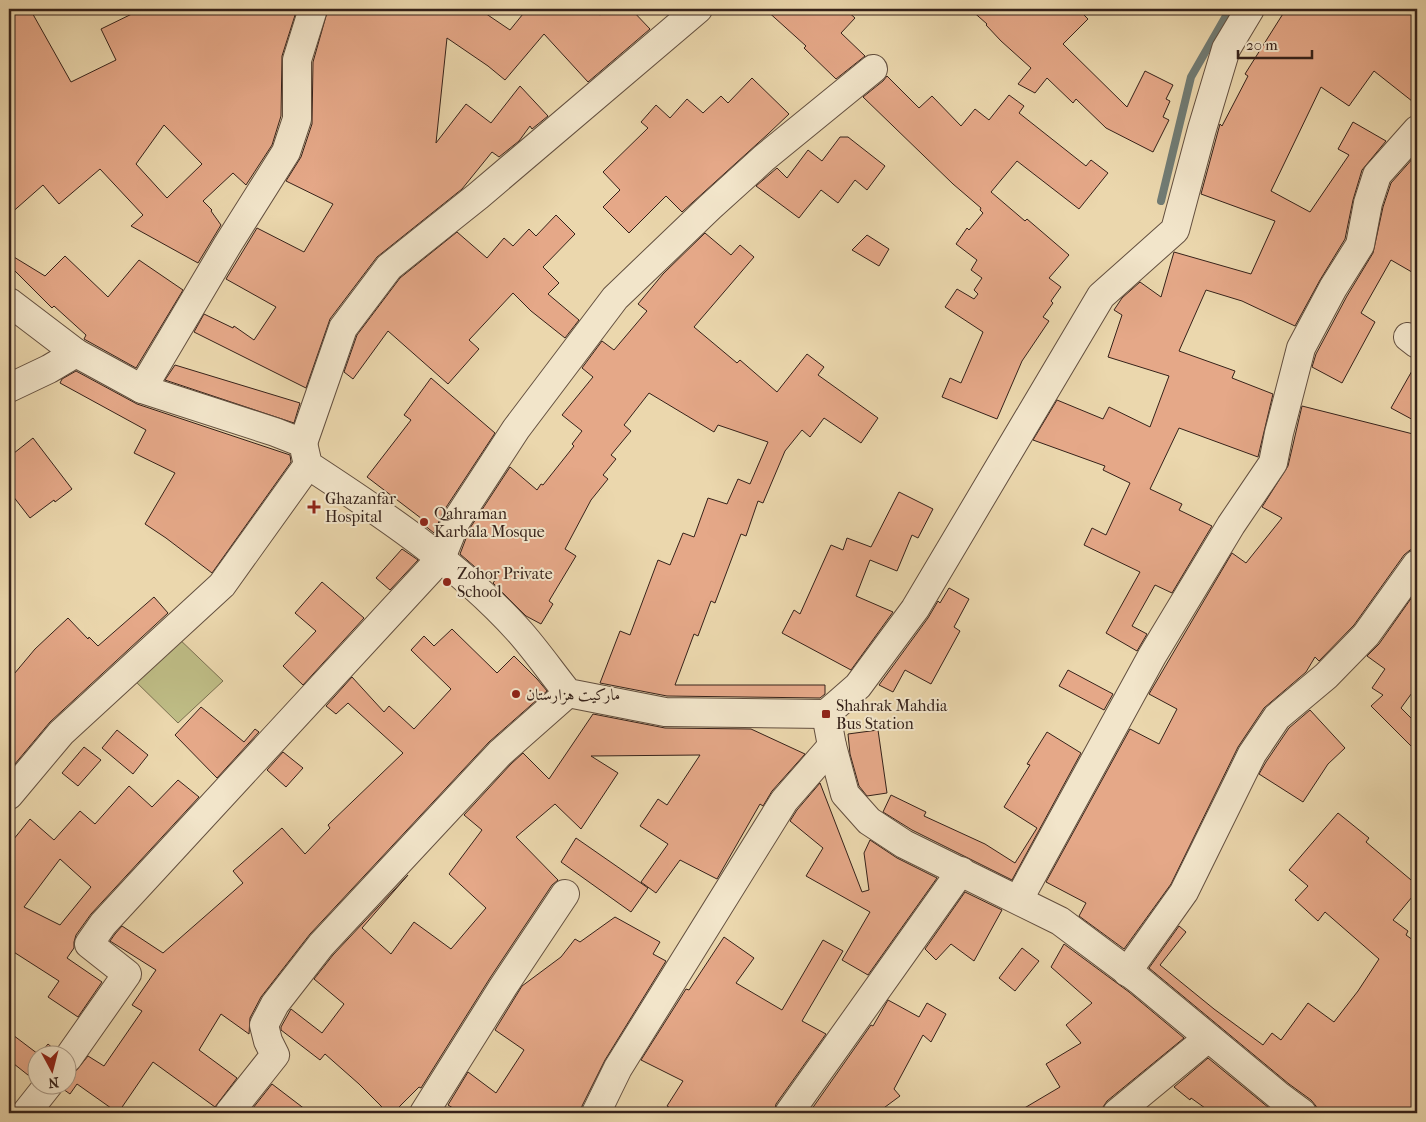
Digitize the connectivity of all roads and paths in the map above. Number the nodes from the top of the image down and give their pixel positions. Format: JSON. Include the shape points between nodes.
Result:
{"nodes":[{"id":1,"x":313,"y":9,"type":"edge"},
{"id":2,"x":698,"y":9,"type":"edge"},
{"id":3,"x":1250,"y":9,"type":"edge"},
{"id":4,"x":872,"y":69,"type":"dead end"},
{"id":5,"x":1417,"y":130,"type":"edge"},
{"id":6,"x":9,"y":302,"type":"edge"},
{"id":7,"x":76,"y":352,"type":"junction"},
{"id":8,"x":9,"y":388,"type":"edge"},
{"id":9,"x":142,"y":389,"type":"junction"},
{"id":10,"x":305,"y":454,"type":"junction"},
{"id":11,"x":441,"y":558,"type":"junction"},
{"id":12,"x":1417,"y":564,"type":"edge"},
{"id":13,"x":568,"y":693,"type":"junction"},
{"id":14,"x":826,"y":714,"type":"junction"},
{"id":15,"x":832,"y":746,"type":"junction"},
{"id":16,"x":9,"y":795,"type":"edge"},
{"id":17,"x":961,"y":871,"type":"junction"},
{"id":18,"x":564,"y":894,"type":"dead end"},
{"id":19,"x":1019,"y":899,"type":"junction"},
{"id":20,"x":1127,"y":972,"type":"junction"},
{"id":21,"x":1208,"y":1038,"type":"junction"},
{"id":22,"x":78,"y":1044,"type":"edge"},
{"id":23,"x":40,"y":1094,"type":"edge"},
{"id":24,"x":26,"y":1113,"type":"edge"},
{"id":25,"x":229,"y":1113,"type":"edge"},
{"id":26,"x":424,"y":1113,"type":"edge"},
{"id":27,"x":596,"y":1113,"type":"edge"},
{"id":28,"x":789,"y":1113,"type":"edge"},
{"id":29,"x":1118,"y":1113,"type":"edge"},
{"id":30,"x":1302,"y":1113,"type":"edge"}],
"edges":[{"from":1,"to":9,"type":"street","via":[[297,60],[297,118],[286,152]]},
{"from":2,"to":10,"type":"street","via":[[478,196],[389,266],[343,328]]},
{"from":3,"to":14,"type":"street","via":[[1226,49],[1175,230],[1101,296],[916,609],[858,686]]},
{"from":4,"to":11,"type":"street","via":[[764,158],[615,298],[516,429],[456,521]]},
{"from":5,"to":19,"type":"street","via":[[1377,176],[1360,244],[1301,348],[1273,463],[1152,656]]},
{"from":6,"to":7,"type":"street"},
{"from":7,"to":8,"type":"street"},
{"from":7,"to":9,"type":"street"},
{"from":9,"to":10,"type":"street","via":[[275,432]]},
{"from":10,"to":11,"type":"street"},
{"from":10,"to":16,"type":"street","via":[[222,585],[61,734]]},
{"from":11,"to":13,"type":"street","via":[[518,630]]},
{"from":11,"to":22,"type":"street","via":[[88,944],[127,974]]},
{"from":12,"to":20,"type":"street","via":[[1366,635],[1326,676],[1277,718],[1252,754],[1184,892]]},
{"from":13,"to":14,"type":"street","via":[[665,712]]},
{"from":13,"to":25,"type":"street","via":[[500,753],[321,944],[275,1004],[264,1025],[275,1055]]},
{"from":14,"to":15,"type":"street"},
{"from":15,"to":17,"type":"street","via":[[845,794],[869,821],[904,844]]},
{"from":15,"to":27,"type":"street","via":[[784,801],[618,1068]]},
{"from":17,"to":19,"type":"street"},
{"from":17,"to":28,"type":"street"},
{"from":18,"to":26,"type":"street"},
{"from":19,"to":20,"type":"street","via":[[1060,921]]},
{"from":20,"to":21,"type":"street"},
{"from":21,"to":29,"type":"street"},
{"from":21,"to":30,"type":"street"},
{"from":23,"to":24,"type":"street"}]}
